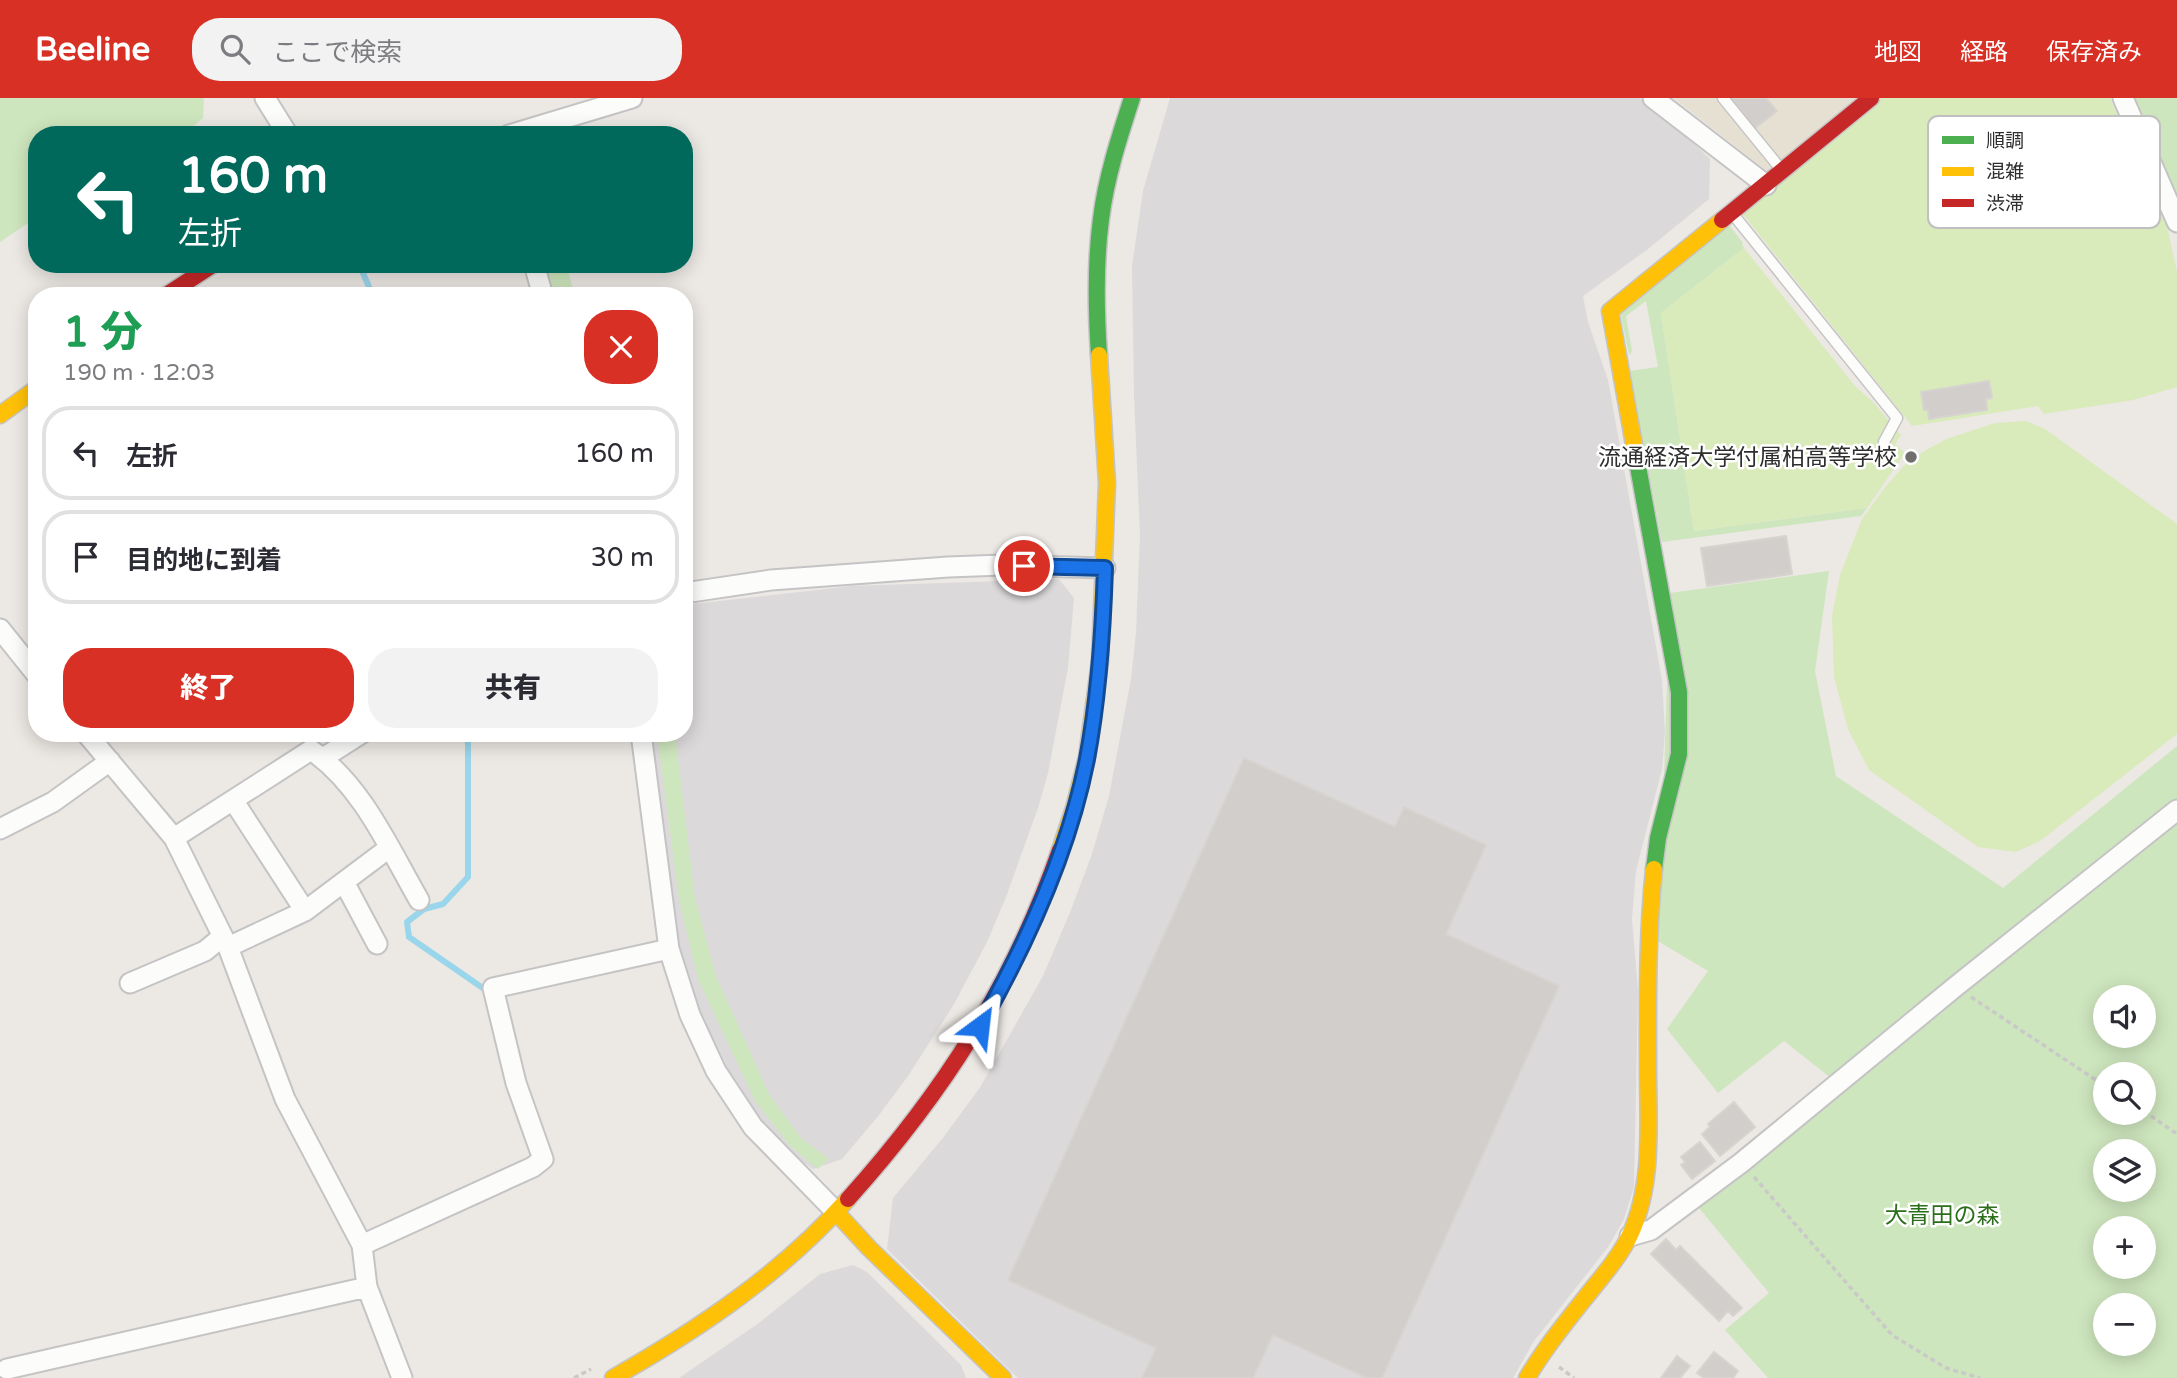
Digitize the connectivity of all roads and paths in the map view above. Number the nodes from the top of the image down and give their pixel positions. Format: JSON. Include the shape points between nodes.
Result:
{"nodes":[{"id":1,"x":265,"y":98,"type":"edge"},
{"id":2,"x":632,"y":98,"type":"edge"},
{"id":3,"x":1132,"y":98,"type":"edge"},
{"id":4,"x":1653,"y":98,"type":"edge"},
{"id":5,"x":1723,"y":98,"type":"edge"},
{"id":6,"x":1871,"y":98,"type":"edge"},
{"id":7,"x":2123,"y":98,"type":"edge"},
{"id":8,"x":2131,"y":116,"type":"edge"},
{"id":9,"x":282,"y":126,"type":"edge"},
{"id":10,"x":539,"y":126,"type":"edge"},
{"id":11,"x":1782,"y":171,"type":"junction"},
{"id":12,"x":2160,"y":183,"type":"edge"},
{"id":13,"x":1766,"y":184,"type":"junction"},
{"id":14,"x":1731,"y":212,"type":"junction"},
{"id":15,"x":2177,"y":222,"type":"edge"},
{"id":16,"x":200,"y":273,"type":"edge"},
{"id":17,"x":179,"y":287,"type":"edge"},
{"id":18,"x":28,"y":395,"type":"edge"},
{"id":19,"x":0,"y":415,"type":"edge"},
{"id":20,"x":1884,"y":442,"type":"dead end"},
{"id":21,"x":1105,"y":568,"type":"junction"},
{"id":22,"x":693,"y":592,"type":"edge"},
{"id":23,"x":0,"y":629,"type":"edge"},
{"id":24,"x":28,"y":664,"type":"edge"},
{"id":25,"x":94,"y":742,"type":"edge"},
{"id":26,"x":348,"y":742,"type":"edge"},
{"id":27,"x":642,"y":742,"type":"edge"},
{"id":28,"x":323,"y":758,"type":"junction"},
{"id":29,"x":110,"y":761,"type":"junction"},
{"id":30,"x":233,"y":800,"type":"junction"},
{"id":31,"x":2177,"y":810,"type":"edge"},
{"id":32,"x":0,"y":829,"type":"edge"},
{"id":33,"x":174,"y":838,"type":"junction"},
{"id":34,"x":389,"y":848,"type":"junction"},
{"id":35,"x":344,"y":881,"type":"junction"},
{"id":36,"x":419,"y":900,"type":"dead end"},
{"id":37,"x":305,"y":911,"type":"junction"},
{"id":38,"x":225,"y":942,"type":"junction"},
{"id":39,"x":377,"y":944,"type":"dead end"},
{"id":40,"x":669,"y":950,"type":"junction"},
{"id":41,"x":130,"y":983,"type":"dead end"},
{"id":42,"x":1955,"y":987,"type":"junction"},
{"id":43,"x":2093,"y":1078,"type":"edge"},
{"id":44,"x":2156,"y":1119,"type":"edge"},
{"id":45,"x":2177,"y":1133,"type":"edge"},
{"id":46,"x":1741,"y":1163,"type":"junction"},
{"id":47,"x":835,"y":1212,"type":"junction"},
{"id":48,"x":1630,"y":1236,"type":"junction"},
{"id":49,"x":362,"y":1245,"type":"junction"},
{"id":50,"x":367,"y":1287,"type":"junction"},
{"id":51,"x":596,"y":1367,"type":"dead end"},
{"id":52,"x":7,"y":1369,"type":"dead end"},
{"id":53,"x":402,"y":1378,"type":"edge"},
{"id":54,"x":574,"y":1378,"type":"edge"},
{"id":55,"x":613,"y":1378,"type":"edge"},
{"id":56,"x":1003,"y":1378,"type":"edge"},
{"id":57,"x":1527,"y":1378,"type":"edge"},
{"id":58,"x":1980,"y":1378,"type":"edge"}],
"edges":[{"from":1,"to":9,"type":"street"},
{"from":2,"to":10,"type":"street"},
{"from":3,"to":21,"type":"street","via":[[1104,199],[1099,240],[1098,355],[1108,494]]},
{"from":4,"to":13,"type":"street"},
{"from":5,"to":11,"type":"lane"},
{"from":6,"to":11,"type":"street"},
{"from":7,"to":8,"type":"street"},
{"from":11,"to":13,"type":"street"},
{"from":12,"to":15,"type":"street"},
{"from":13,"to":14,"type":"street"},
{"from":14,"to":20,"type":"lane","via":[[1897,418]]},
{"from":14,"to":48,"type":"street","via":[[1610,311],[1679,692],[1679,754],[1658,838],[1648,926],[1646,1178]]},
{"from":16,"to":17,"type":"street"},
{"from":18,"to":19,"type":"street"},
{"from":21,"to":22,"type":"street","via":[[948,566],[771,579]]},
{"from":21,"to":47,"type":"street","via":[[1098,685],[1086,761],[1068,829],[1030,930],[968,1047],[932,1101]]},
{"from":23,"to":24,"type":"street"},
{"from":25,"to":29,"type":"street"},
{"from":26,"to":28,"type":"street"},
{"from":27,"to":40,"type":"street"},
{"from":28,"to":30,"type":"street","via":[[311,750]]},
{"from":28,"to":34,"type":"street","via":[[354,789]]},
{"from":29,"to":32,"type":"street","via":[[53,802]]},
{"from":29,"to":33,"type":"street"},
{"from":30,"to":33,"type":"street"},
{"from":30,"to":37,"type":"street"},
{"from":31,"to":42,"type":"street"},
{"from":33,"to":38,"type":"street"},
{"from":34,"to":35,"type":"street"},
{"from":34,"to":36,"type":"street"},
{"from":35,"to":37,"type":"street"},
{"from":35,"to":39,"type":"street"},
{"from":37,"to":38,"type":"street"},
{"from":38,"to":41,"type":"street"},
{"from":38,"to":49,"type":"street","via":[[285,1099]]},
{"from":40,"to":47,"type":"street","via":[[690,1015],[716,1071],[753,1127]]},
{"from":40,"to":49,"type":"street","via":[[493,988],[516,1083],[543,1159]]},
{"from":42,"to":43,"type":"path"},
{"from":42,"to":46,"type":"street"},
{"from":44,"to":45,"type":"path"},
{"from":46,"to":48,"type":"street","via":[[1651,1230]]},
{"from":46,"to":58,"type":"path","via":[[1892,1335],[1946,1368]]},
{"from":47,"to":55,"type":"street","via":[[803,1246],[737,1299]]},
{"from":47,"to":56,"type":"street"},
{"from":48,"to":57,"type":"street"},
{"from":49,"to":50,"type":"street"},
{"from":50,"to":52,"type":"street"},
{"from":50,"to":53,"type":"street"},
{"from":51,"to":54,"type":"path"}]}
